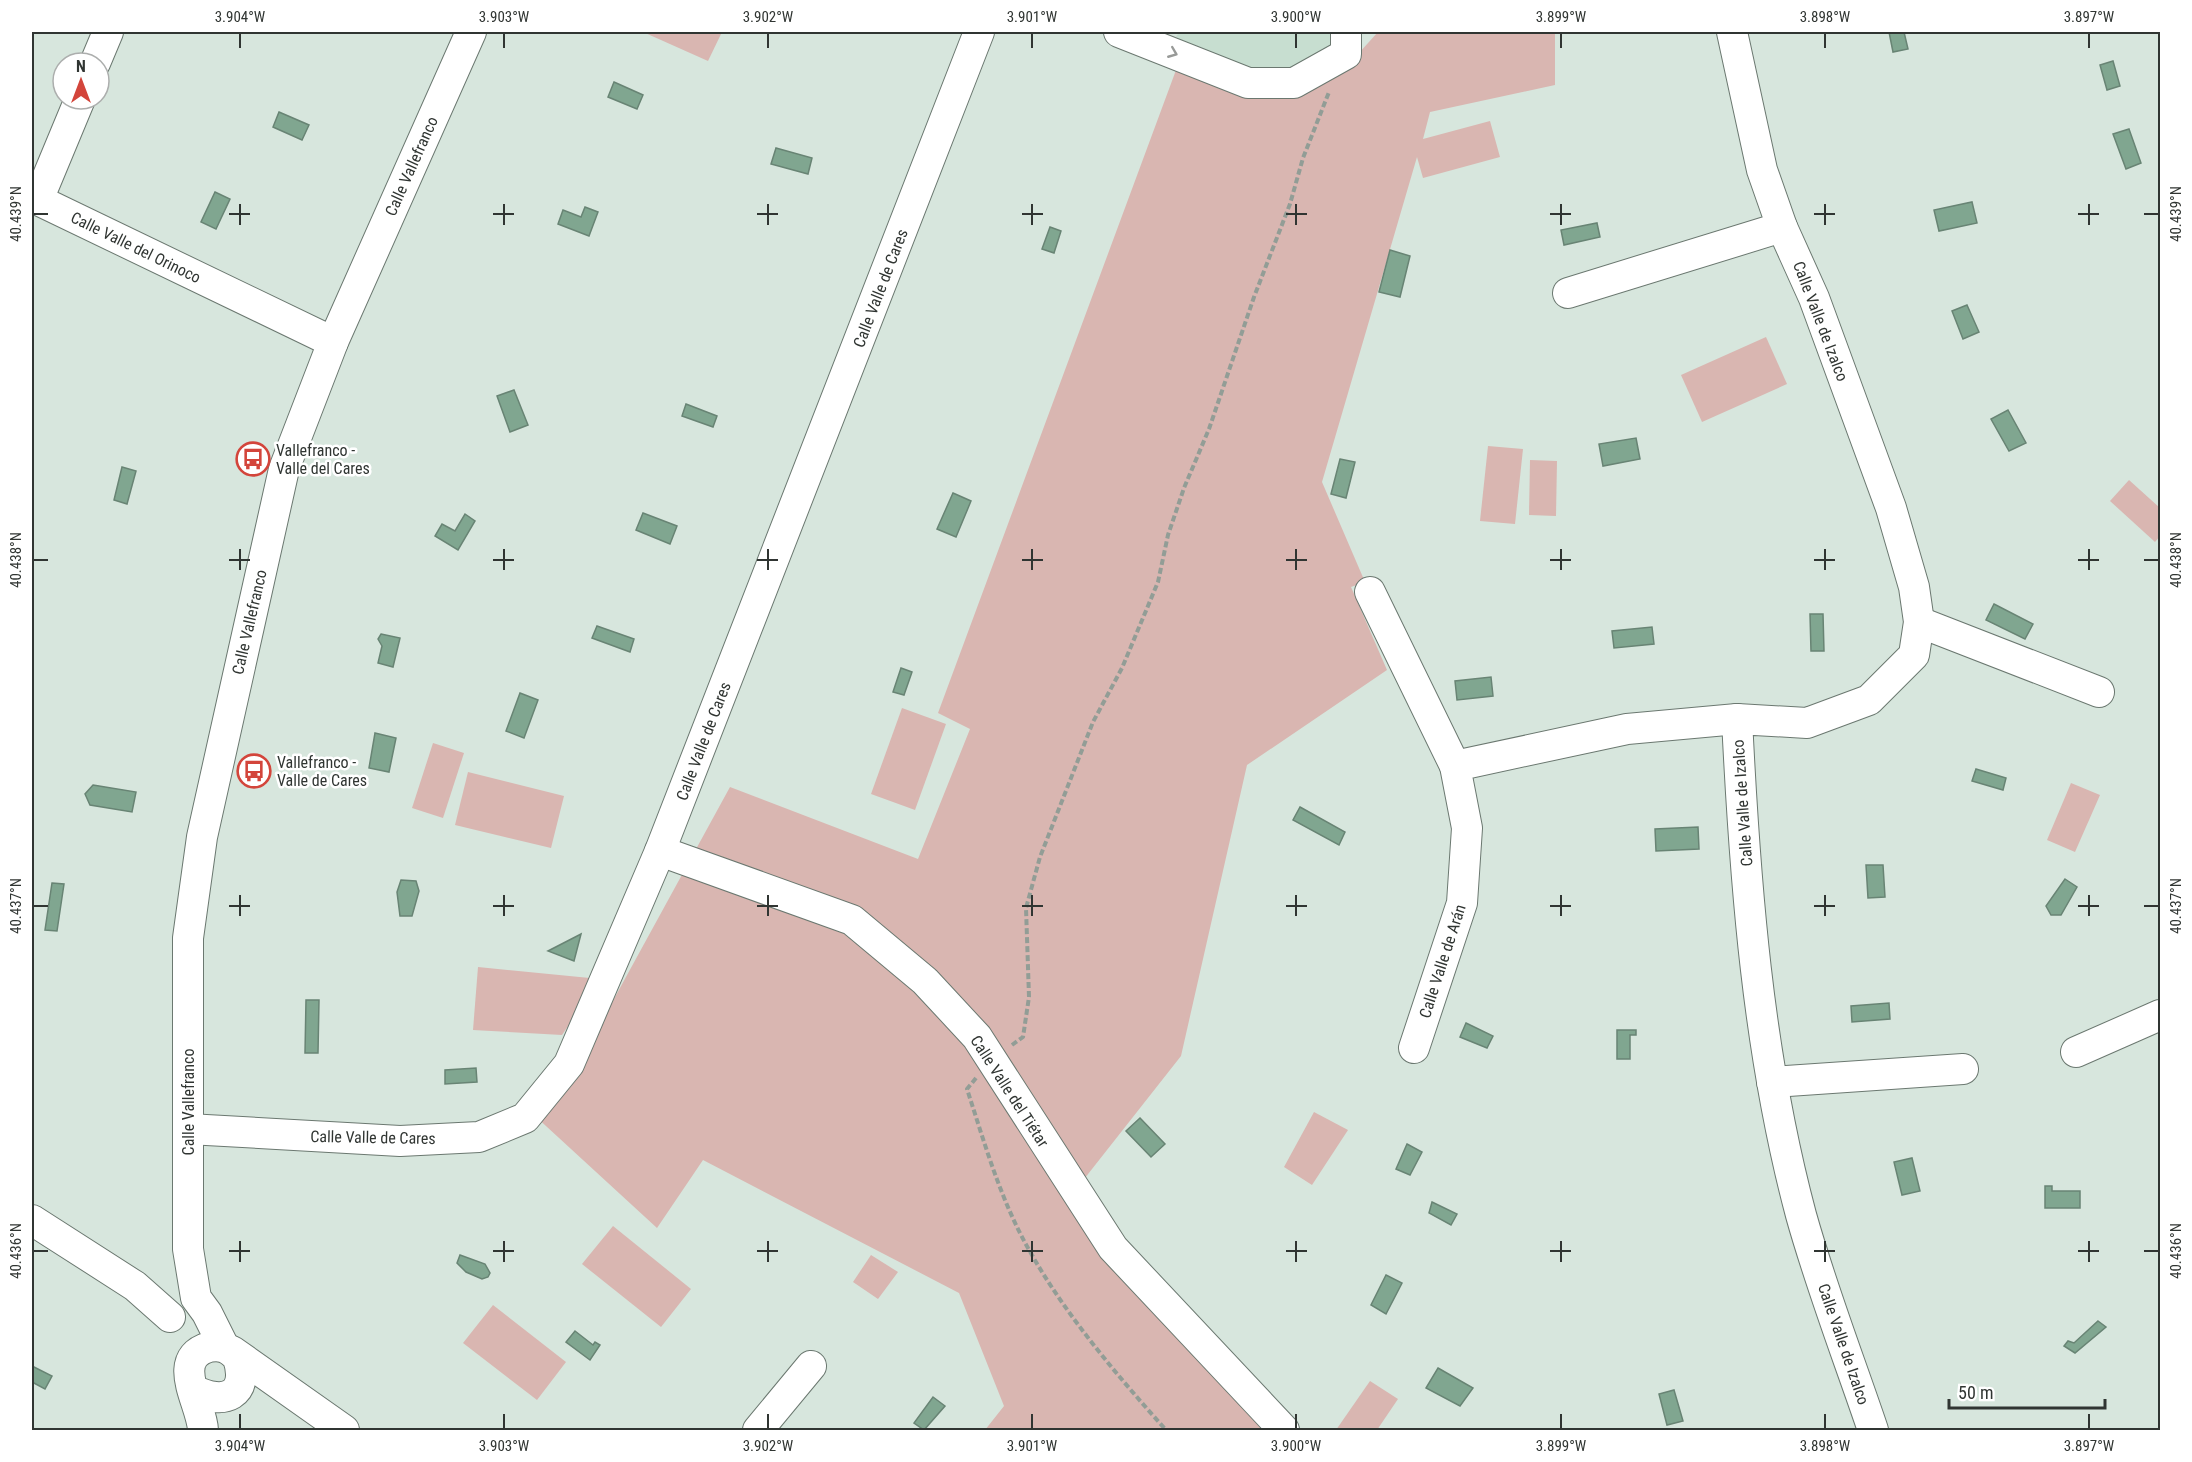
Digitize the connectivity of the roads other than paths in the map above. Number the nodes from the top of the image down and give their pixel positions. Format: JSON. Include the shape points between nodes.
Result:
{"nodes":[{"id":1,"x":108,"y":32,"type":"edge"},
{"id":2,"x":471,"y":32,"type":"edge"},
{"id":3,"x":979,"y":32,"type":"edge"},
{"id":4,"x":1119,"y":32,"type":"edge"},
{"id":5,"x":1732,"y":32,"type":"edge"},
{"id":6,"x":1346,"y":43,"type":"edge"},
{"id":7,"x":99,"y":51,"type":"edge"},
{"id":8,"x":75,"y":111,"type":"edge"},
{"id":9,"x":1782,"y":227,"type":"junction"},
{"id":10,"x":1568,"y":293,"type":"dead end"},
{"id":11,"x":333,"y":342,"type":"junction"},
{"id":12,"x":1370,"y":592,"type":"dead end"},
{"id":13,"x":1919,"y":622,"type":"junction"},
{"id":14,"x":2100,"y":692,"type":"dead end"},
{"id":15,"x":1737,"y":719,"type":"junction"},
{"id":16,"x":1455,"y":766,"type":"junction"},
{"id":17,"x":660,"y":851,"type":"junction"},
{"id":18,"x":2160,"y":1015,"type":"edge"},
{"id":19,"x":1414,"y":1048,"type":"dead end"},
{"id":20,"x":2076,"y":1052,"type":"dead end"},
{"id":21,"x":1963,"y":1069,"type":"dead end"},
{"id":22,"x":1772,"y":1082,"type":"junction"},
{"id":23,"x":188,"y":1129,"type":"junction"},
{"id":24,"x":32,"y":1220,"type":"edge"},
{"id":25,"x":179,"y":1302,"type":"junction"},
{"id":26,"x":228,"y":1349,"type":"junction"},
{"id":27,"x":811,"y":1366,"type":"dead end"},
{"id":28,"x":191,"y":1378,"type":"junction"},
{"id":29,"x":236,"y":1391,"type":"junction"},
{"id":30,"x":290,"y":1394,"type":"junction"},
{"id":31,"x":203,"y":1431,"type":"edge"},
{"id":32,"x":344,"y":1431,"type":"edge"},
{"id":33,"x":758,"y":1431,"type":"edge"},
{"id":34,"x":1284,"y":1431,"type":"edge"},
{"id":35,"x":1873,"y":1431,"type":"edge"}],
"edges":[{"from":1,"to":7,"type":"street"},
{"from":2,"to":11,"type":"street","name":"Calle Vallefranco"},
{"from":3,"to":17,"type":"street","name":"Calle Valle de Cares"},
{"from":4,"to":6,"type":"street","one_way":true,"via":[[1248,83],[1294,83]]},
{"from":5,"to":9,"type":"street","name":"Calle Valle de Izalco","via":[[1762,170]]},
{"from":8,"to":11,"type":"street","name":"Calle Valle del Orinoco","via":[[38,200]]},
{"from":9,"to":10,"type":"street"},
{"from":9,"to":13,"type":"street","name":"Calle Valle de Izalco","via":[[1814,298],[1891,508],[1914,587]]},
{"from":11,"to":23,"type":"street","name":"Calle Vallefranco","via":[[284,469],[202,837],[188,938]]},
{"from":12,"to":16,"type":"street","name":"Calle Valle de Arán"},
{"from":13,"to":14,"type":"street"},
{"from":13,"to":15,"type":"street","name":"Calle Valle de Izalco","via":[[1914,655],[1869,700],[1807,723]]},
{"from":15,"to":16,"type":"street","via":[[1627,729]]},
{"from":15,"to":22,"type":"street","name":"Calle Valle de Izalco","via":[[1758,983]]},
{"from":16,"to":19,"type":"street","name":"Calle Valle de Arán","via":[[1467,828],[1462,903]]},
{"from":17,"to":23,"type":"street","name":"Calle Valle de Cares","via":[[569,1064],[525,1118],[480,1137],[400,1142]]},
{"from":17,"to":34,"type":"street","name":"Calle Valle del Tiétar","via":[[852,920],[925,981],[977,1037],[1113,1248]]},
{"from":18,"to":20,"type":"street"},
{"from":21,"to":22,"type":"street"},
{"from":22,"to":35,"type":"street","name":"Calle Valle de Izalco","via":[[1802,1215]]},
{"from":23,"to":25,"type":"street","name":"Calle Vallefranco","via":[[188,1249]]},
{"from":24,"to":25,"type":"street","via":[[135,1286]]},
{"from":25,"to":26,"type":"street","name":"Calle Vallefranco","via":[[207,1313]]},
{"from":25,"to":28,"type":"street","name":"Calle Vallefranco"},
{"from":26,"to":28,"type":"street","via":[[213,1346],[202,1350],[193,1358]]},
{"from":26,"to":29,"type":"street","via":[[238,1358],[242,1369],[242,1382]]},
{"from":26,"to":30,"type":"street"},
{"from":27,"to":33,"type":"street"},
{"from":28,"to":29,"type":"street","via":[[216,1398]]},
{"from":28,"to":31,"type":"street","name":"Calle Vallefranco"},
{"from":29,"to":30,"type":"street"},
{"from":30,"to":32,"type":"street"}]}
